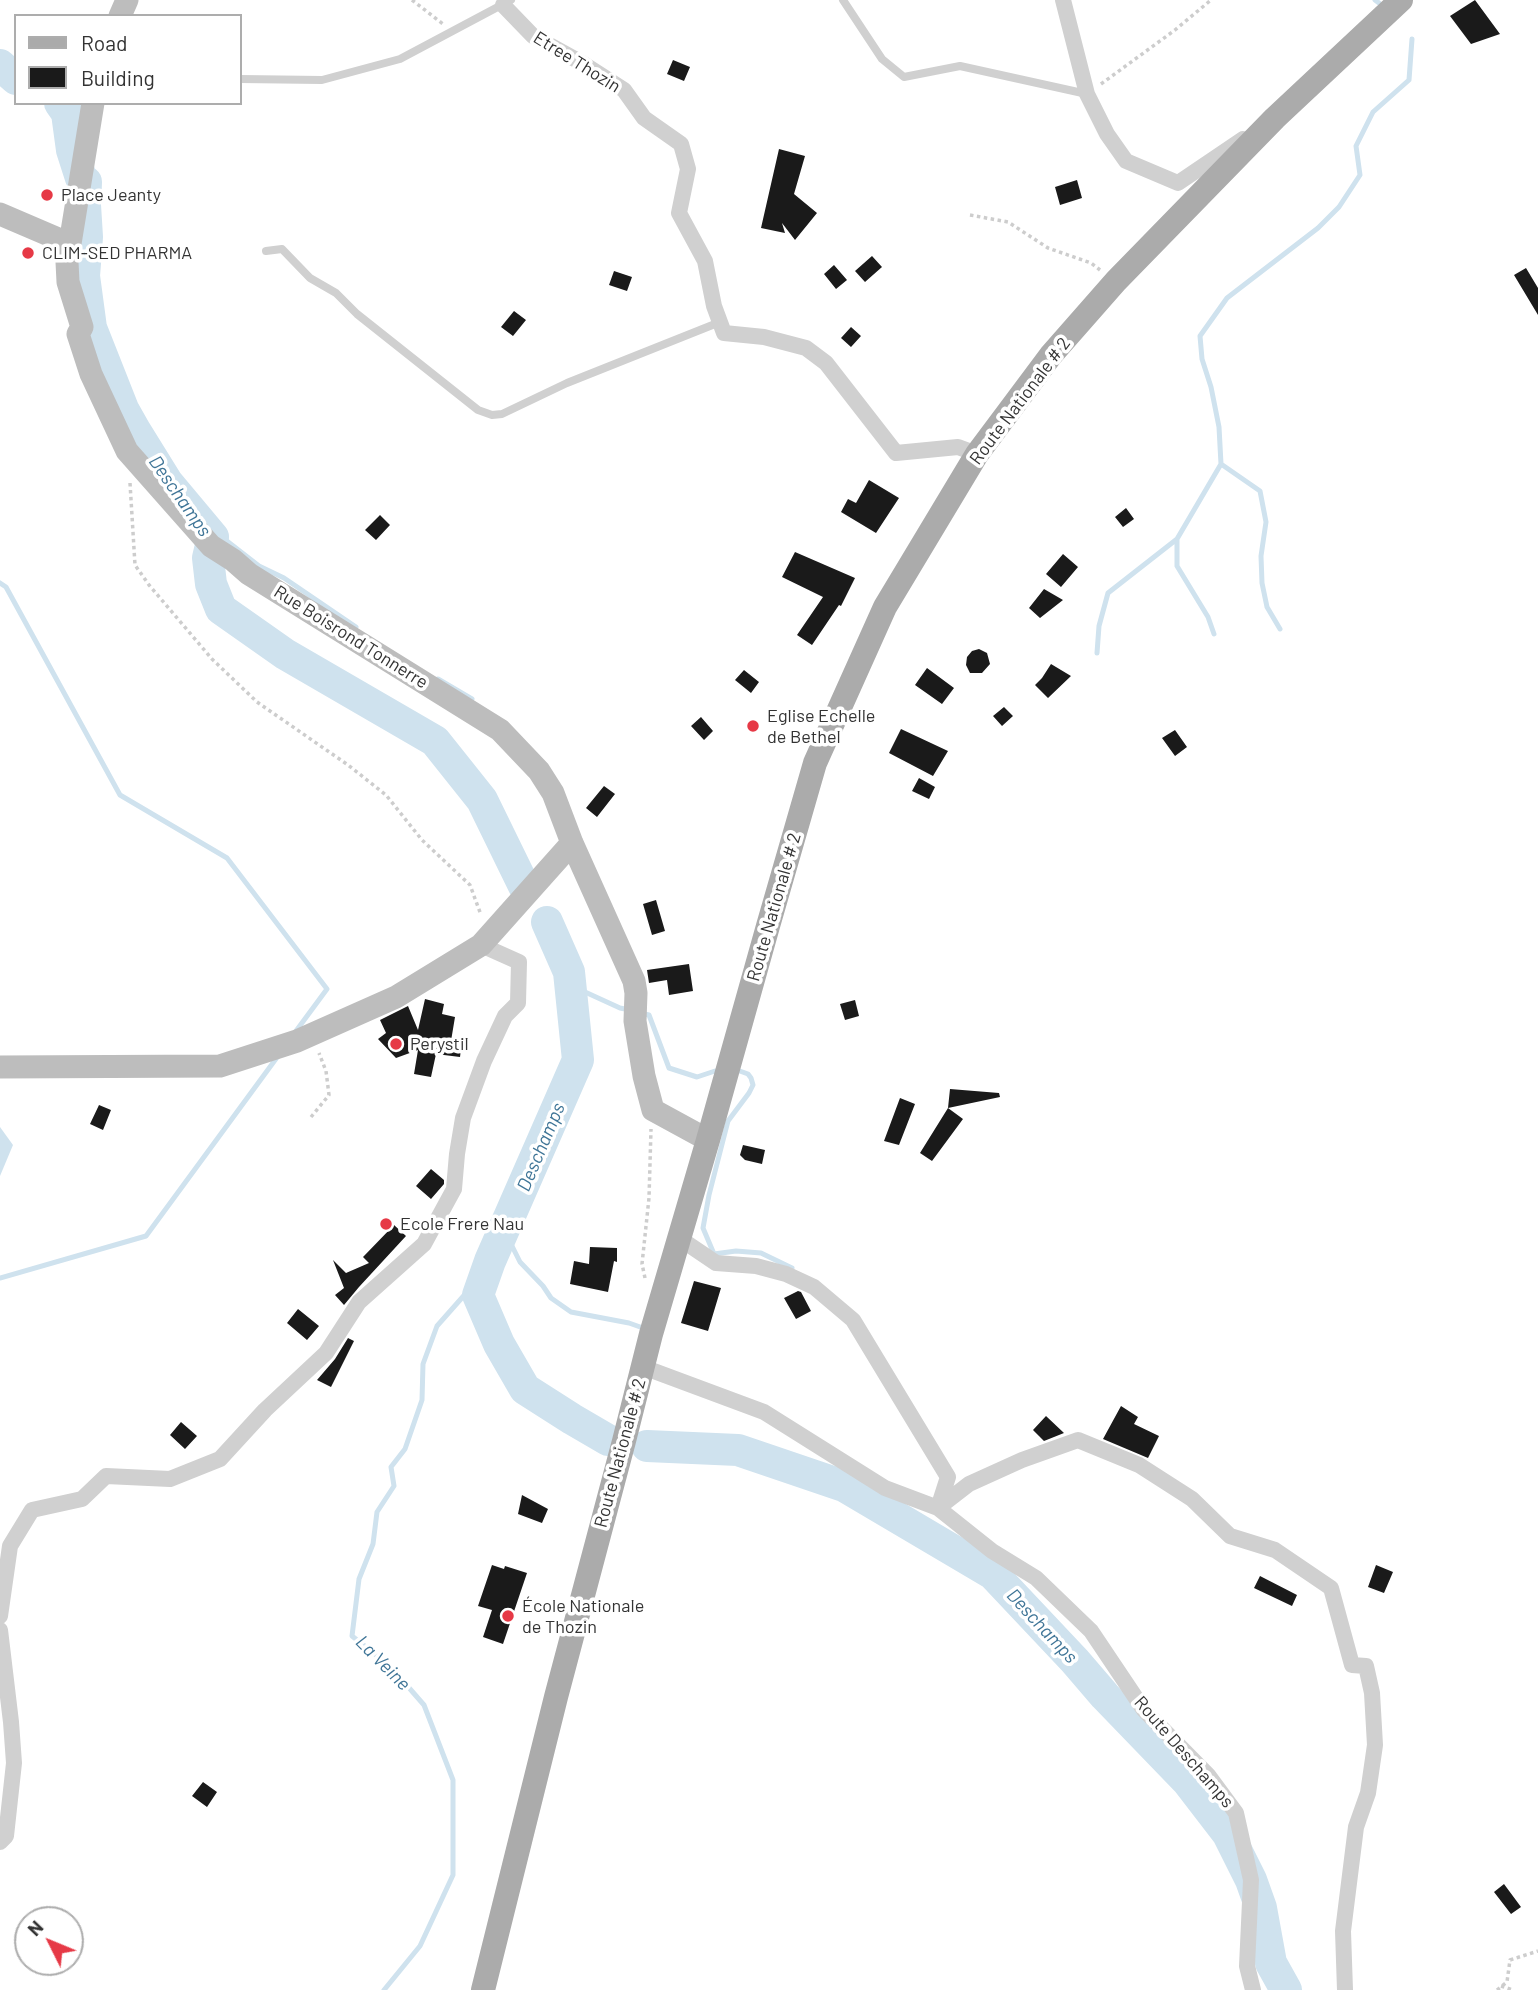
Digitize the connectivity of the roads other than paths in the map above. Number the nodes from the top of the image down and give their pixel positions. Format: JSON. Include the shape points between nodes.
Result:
{"nodes":[{"id":1,"x":843,"y":0,"type":"edge"},
{"id":2,"x":1063,"y":0,"type":"edge"},
{"id":3,"x":1401,"y":0,"type":"edge"},
{"id":4,"x":507,"y":3,"type":"edge"},
{"id":5,"x":242,"y":79,"type":"edge"},
{"id":6,"x":1087,"y":94,"type":"junction"},
{"id":7,"x":93,"y":105,"type":"edge"},
{"id":8,"x":1275,"y":118,"type":"junction"},
{"id":9,"x":0,"y":214,"type":"edge"},
{"id":10,"x":70,"y":244,"type":"junction"},
{"id":11,"x":266,"y":251,"type":"dead end"},
{"id":12,"x":720,"y":322,"type":"junction"},
{"id":13,"x":978,"y":454,"type":"junction"},
{"id":14,"x":572,"y":843,"type":"junction"},
{"id":15,"x":485,"y":941,"type":"junction"},
{"id":16,"x":0,"y":1067,"type":"edge"},
{"id":17,"x":709,"y":1140,"type":"junction"},
{"id":18,"x":679,"y":1238,"type":"junction"},
{"id":19,"x":643,"y":1367,"type":"junction"},
{"id":20,"x":938,"y":1508,"type":"junction"},
{"id":21,"x":0,"y":1616,"type":"edge"},
{"id":22,"x":0,"y":1630,"type":"edge"},
{"id":23,"x":0,"y":1842,"type":"edge"},
{"id":24,"x":483,"y":1990,"type":"edge"},
{"id":25,"x":1252,"y":1990,"type":"edge"},
{"id":26,"x":1345,"y":1990,"type":"edge"}],
"edges":[{"from":1,"to":6,"type":"lane","via":[[882,60],[904,77],[960,66]]},
{"from":2,"to":6,"type":"street"},
{"from":3,"to":8,"type":"main road","name":"Route Nationale # 2"},
{"from":4,"to":5,"type":"lane","via":[[400,59],[322,80]]},
{"from":4,"to":12,"type":"street","name":"Etree Thozin","via":[[533,36],[624,90],[644,118],[681,144],[688,169],[679,213],[705,261]]},
{"from":6,"to":8,"type":"street","via":[[1126,161],[1178,183]]},
{"from":7,"to":10,"type":"street","name":"Rue Boisrond Tonnerre"},
{"from":8,"to":13,"type":"main road","name":"Route Nationale # 2","via":[[1116,281],[1051,355]]},
{"from":9,"to":10,"type":"street"},
{"from":10,"to":14,"type":"street","name":"Rue Boisrond Tonnerre","via":[[68,282],[82,327],[78,334],[127,451],[211,546],[500,730],[539,771],[553,793]]},
{"from":11,"to":12,"type":"lane","via":[[282,249],[310,278],[336,293],[478,410],[492,415]]},
{"from":12,"to":13,"type":"street","via":[[724,333],[806,348],[826,363],[896,453],[958,447]]},
{"from":13,"to":17,"type":"main road","name":"Route Nationale # 2","via":[[885,607],[816,763]]},
{"from":14,"to":15,"type":"street"},
{"from":14,"to":17,"type":"street","name":"Rue Boisrond Tonnerre","via":[[634,981],[635,1021],[653,1110]]},
{"from":15,"to":16,"type":"street","via":[[396,997],[297,1041],[220,1066]]},
{"from":15,"to":21,"type":"street","via":[[519,962],[518,1003],[505,1016],[484,1061],[463,1118],[454,1189],[424,1244],[359,1302],[326,1353],[220,1459],[170,1479],[106,1476],[82,1499],[32,1510],[10,1546]]},
{"from":17,"to":18,"type":"main road","name":"Route Nationale # 2"},
{"from":18,"to":19,"type":"main road","name":"Route Nationale # 2"},
{"from":18,"to":20,"type":"street","via":[[716,1263],[756,1266],[814,1287],[853,1320],[947,1477]]},
{"from":19,"to":20,"type":"street","name":"Route Deschamps","via":[[764,1412],[885,1488]]},
{"from":19,"to":24,"type":"main road","name":"Route Nationale # 2"},
{"from":20,"to":25,"type":"street","name":"Route Deschamps","via":[[992,1551],[1036,1578],[1091,1631],[1143,1710],[1208,1775],[1236,1813],[1251,1880],[1247,1966]]},
{"from":20,"to":26,"type":"street","via":[[969,1485],[1078,1440],[1139,1465],[1192,1499],[1230,1536],[1275,1550],[1331,1588],[1352,1664],[1366,1666],[1375,1745],[1368,1793],[1356,1827],[1343,1931]]},
{"from":22,"to":23,"type":"street","via":[[14,1763],[6,1836]]}]}
